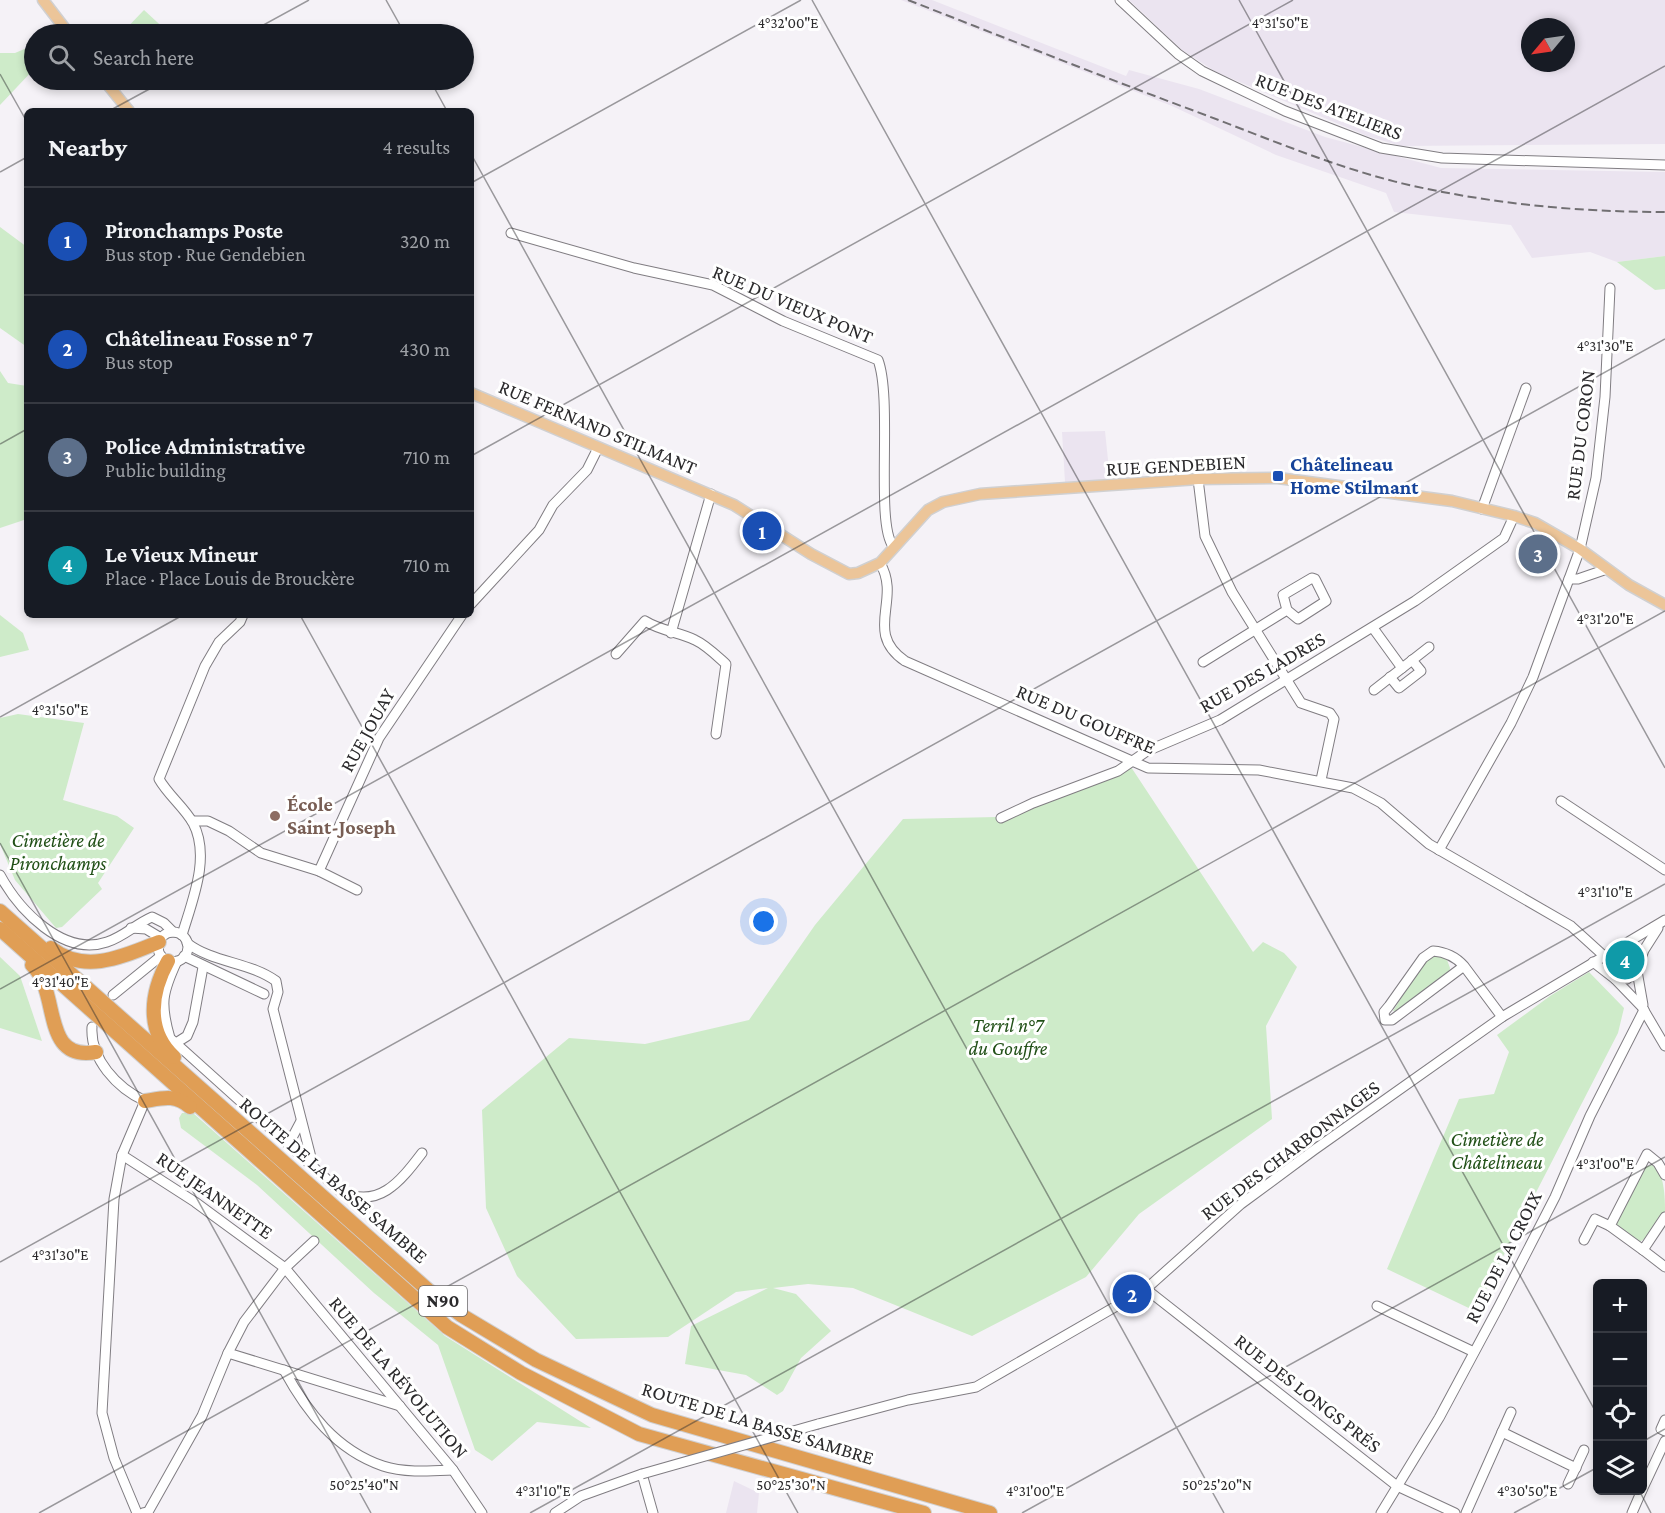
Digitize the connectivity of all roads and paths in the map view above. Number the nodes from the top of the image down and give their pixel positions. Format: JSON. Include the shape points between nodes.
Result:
{"nodes":[{"id":1,"x":43,"y":0,"type":"edge"},
{"id":2,"x":1120,"y":0,"type":"edge"},
{"id":3,"x":61,"y":24,"type":"edge"},
{"id":4,"x":112,"y":90,"type":"edge"},
{"id":5,"x":127,"y":108,"type":"edge"},
{"id":6,"x":1665,"y":165,"type":"edge"},
{"id":7,"x":511,"y":232,"type":"dead end"},
{"id":8,"x":1610,"y":288,"type":"dead end"},
{"id":9,"x":1526,"y":388,"type":"dead end"},
{"id":10,"x":474,"y":394,"type":"edge"},
{"id":11,"x":598,"y":448,"type":"junction"},
{"id":12,"x":1198,"y":479,"type":"junction"},
{"id":13,"x":711,"y":494,"type":"junction"},
{"id":14,"x":1482,"y":509,"type":"junction"},
{"id":15,"x":1514,"y":516,"type":"junction"},
{"id":16,"x":893,"y":546,"type":"junction"},
{"id":17,"x":1580,"y":549,"type":"junction"},
{"id":18,"x":880,"y":563,"type":"junction"},
{"id":19,"x":1607,"y":569,"type":"junction"},
{"id":20,"x":1569,"y":579,"type":"junction"},
{"id":21,"x":474,"y":601,"type":"edge"},
{"id":22,"x":1665,"y":605,"type":"edge"},
{"id":23,"x":1287,"y":610,"type":"junction"},
{"id":24,"x":242,"y":618,"type":"edge"},
{"id":25,"x":460,"y":618,"type":"edge"},
{"id":26,"x":1373,"y":628,"type":"junction"},
{"id":27,"x":1255,"y":629,"type":"junction"},
{"id":28,"x":671,"y":633,"type":"junction"},
{"id":29,"x":1429,"y":647,"type":"dead end"},
{"id":30,"x":616,"y":654,"type":"dead end"},
{"id":31,"x":1412,"y":660,"type":"junction"},
{"id":32,"x":1203,"y":662,"type":"dead end"},
{"id":33,"x":1402,"y":668,"type":"junction"},
{"id":34,"x":1390,"y":677,"type":"junction"},
{"id":35,"x":1286,"y":679,"type":"junction"},
{"id":36,"x":1374,"y":690,"type":"dead end"},
{"id":37,"x":716,"y":734,"type":"dead end"},
{"id":38,"x":1131,"y":762,"type":"junction"},
{"id":39,"x":1321,"y":780,"type":"junction"},
{"id":40,"x":1561,"y":801,"type":"dead end"},
{"id":41,"x":1001,"y":818,"type":"dead end"},
{"id":42,"x":192,"y":821,"type":"junction"},
{"id":43,"x":1439,"y":850,"type":"junction"},
{"id":44,"x":1665,"y":870,"type":"edge"},
{"id":45,"x":320,"y":871,"type":"junction"},
{"id":46,"x":0,"y":875,"type":"edge"},
{"id":47,"x":357,"y":890,"type":"dead end"},
{"id":48,"x":0,"y":902,"type":"edge"},
{"id":49,"x":0,"y":911,"type":"edge"},
{"id":50,"x":1663,"y":921,"type":"edge"},
{"id":51,"x":131,"y":928,"type":"junction"},
{"id":52,"x":0,"y":929,"type":"edge"},
{"id":53,"x":0,"y":934,"type":"edge"},
{"id":54,"x":181,"y":937,"type":"junction"},
{"id":55,"x":1614,"y":950,"type":"junction"},
{"id":56,"x":168,"y":952,"type":"junction"},
{"id":57,"x":1603,"y":955,"type":"junction"},
{"id":58,"x":1593,"y":962,"type":"junction"},
{"id":59,"x":1464,"y":966,"type":"junction"},
{"id":60,"x":203,"y":968,"type":"junction"},
{"id":61,"x":1637,"y":969,"type":"junction"},
{"id":62,"x":1615,"y":979,"type":"junction"},
{"id":63,"x":264,"y":994,"type":"dead end"},
{"id":64,"x":113,"y":995,"type":"dead end"},
{"id":65,"x":1644,"y":1010,"type":"junction"},
{"id":66,"x":1502,"y":1017,"type":"junction"},
{"id":67,"x":92,"y":1027,"type":"dead end"},
{"id":68,"x":176,"y":1043,"type":"junction"},
{"id":69,"x":1665,"y":1046,"type":"edge"},
{"id":70,"x":96,"y":1052,"type":"junction"},
{"id":71,"x":144,"y":1101,"type":"junction"},
{"id":72,"x":228,"y":1113,"type":"junction"},
{"id":73,"x":302,"y":1121,"type":"junction"},
{"id":74,"x":280,"y":1137,"type":"junction"},
{"id":75,"x":250,"y":1152,"type":"junction"},
{"id":76,"x":422,"y":1154,"type":"dead end"},
{"id":77,"x":122,"y":1155,"type":"junction"},
{"id":78,"x":313,"y":1166,"type":"junction"},
{"id":79,"x":1665,"y":1175,"type":"edge"},
{"id":80,"x":1665,"y":1217,"type":"edge"},
{"id":81,"x":1610,"y":1226,"type":"junction"},
{"id":82,"x":1584,"y":1240,"type":"dead end"},
{"id":83,"x":314,"y":1241,"type":"dead end"},
{"id":84,"x":1643,"y":1250,"type":"junction"},
{"id":85,"x":1665,"y":1267,"type":"edge"},
{"id":86,"x":285,"y":1268,"type":"junction"},
{"id":87,"x":1146,"y":1289,"type":"junction"},
{"id":88,"x":1377,"y":1306,"type":"dead end"},
{"id":89,"x":1474,"y":1352,"type":"junction"},
{"id":90,"x":228,"y":1353,"type":"junction"},
{"id":91,"x":284,"y":1370,"type":"junction"},
{"id":92,"x":400,"y":1406,"type":"junction"},
{"id":93,"x":1511,"y":1412,"type":"dead end"},
{"id":94,"x":1665,"y":1420,"type":"edge"},
{"id":95,"x":1665,"y":1431,"type":"edge"},
{"id":96,"x":1502,"y":1432,"type":"junction"},
{"id":97,"x":1665,"y":1441,"type":"edge"},
{"id":98,"x":1584,"y":1450,"type":"dead end"},
{"id":99,"x":1576,"y":1468,"type":"junction"},
{"id":100,"x":453,"y":1470,"type":"junction"},
{"id":101,"x":642,"y":1474,"type":"junction"},
{"id":102,"x":1647,"y":1479,"type":"edge"},
{"id":103,"x":1568,"y":1484,"type":"dead end"},
{"id":104,"x":1397,"y":1486,"type":"junction"},
{"id":105,"x":1640,"y":1495,"type":"edge"},
{"id":106,"x":137,"y":1513,"type":"edge"},
{"id":107,"x":143,"y":1513,"type":"edge"},
{"id":108,"x":482,"y":1513,"type":"edge"},
{"id":109,"x":555,"y":1513,"type":"edge"},
{"id":110,"x":653,"y":1513,"type":"edge"},
{"id":111,"x":924,"y":1513,"type":"edge"},
{"id":112,"x":990,"y":1513,"type":"edge"},
{"id":113,"x":1381,"y":1513,"type":"edge"},
{"id":114,"x":1455,"y":1513,"type":"edge"},
{"id":115,"x":1466,"y":1513,"type":"edge"},
{"id":116,"x":1632,"y":1513,"type":"edge"}],
"edges":[{"from":1,"to":3,"type":"main road"},
{"from":2,"to":6,"type":"street","name":"RUE DES ATELIERS","via":[[1202,71],[1285,111],[1381,148],[1442,158]]},
{"from":4,"to":5,"type":"main road"},
{"from":7,"to":16,"type":"street","name":"RUE DU VIEUX PONT","via":[[634,268],[713,285],[783,321],[878,360],[885,418],[886,529]]},
{"from":8,"to":17,"type":"street","name":"RUE DU CORON","via":[[1599,455]]},
{"from":9,"to":14,"type":"street"},
{"from":10,"to":11,"type":"main road","name":"RUE FERNAND STILMANT"},
{"from":11,"to":13,"type":"main road","name":"RUE FERNAND STILMANT"},
{"from":11,"to":21,"type":"street","via":[[587,470],[553,505],[539,530]]},
{"from":12,"to":14,"type":"main road","name":"RUE GENDEBIEN","via":[[1278,478],[1388,491]]},
{"from":12,"to":16,"type":"main road","name":"RUE GENDEBIEN","via":[[980,494],[943,502],[928,510]]},
{"from":12,"to":27,"type":"street","via":[[1205,536]]},
{"from":13,"to":18,"type":"main road","via":[[840,572],[858,573]]},
{"from":13,"to":28,"type":"street"},
{"from":14,"to":15,"type":"main road","name":"RUE GENDEBIEN"},
{"from":15,"to":17,"type":"main road","name":"RUE GENDEBIEN","via":[[1535,523]]},
{"from":15,"to":26,"type":"street","name":"RUE DES LADRES","via":[[1504,538]]},
{"from":16,"to":18,"type":"main road","name":"RUE GENDEBIEN"},
{"from":17,"to":19,"type":"main road","name":"RUE GENDEBIEN"},
{"from":17,"to":20,"type":"street","name":"RUE DU CORON"},
{"from":18,"to":38,"type":"street","name":"RUE DU GOUFFRE","via":[[889,588],[884,635],[898,656]]},
{"from":19,"to":20,"type":"street"},
{"from":19,"to":22,"type":"main road","name":"RUE GENDEBIEN"},
{"from":20,"to":43,"type":"street","via":[[1533,677],[1505,736]]},
{"from":23,"to":23,"type":"street","via":[[1283,595],[1315,579],[1326,601],[1298,619]]},
{"from":23,"to":27,"type":"street"},
{"from":24,"to":42,"type":"street","via":[[219,642],[205,666],[159,779]]},
{"from":25,"to":45,"type":"street","name":"RUE JOUAY","via":[[374,747]]},
{"from":26,"to":33,"type":"street"},
{"from":26,"to":35,"type":"street","name":"RUE DES LADRES"},
{"from":27,"to":32,"type":"street"},
{"from":27,"to":35,"type":"street"},
{"from":28,"to":30,"type":"street","via":[[645,621]]},
{"from":28,"to":37,"type":"street","via":[[695,640],[726,664]]},
{"from":29,"to":31,"type":"street"},
{"from":31,"to":33,"type":"street"},
{"from":31,"to":34,"type":"street","via":[[1421,671],[1399,688]]},
{"from":33,"to":34,"type":"street"},
{"from":34,"to":36,"type":"street"},
{"from":35,"to":38,"type":"street","name":"RUE DES LADRES","via":[[1220,720],[1147,751]]},
{"from":35,"to":39,"type":"street","via":[[1301,703],[1330,713],[1334,719]]},
{"from":38,"to":39,"type":"street","name":"RUE DU GOUFFRE","via":[[1148,768],[1259,770]]},
{"from":38,"to":41,"type":"street","name":"RUE DES LADRES","via":[[1118,771]]},
{"from":39,"to":43,"type":"street","name":"RUE DU GOUFFRE","via":[[1368,794]]},
{"from":40,"to":44,"type":"street"},
{"from":42,"to":45,"type":"street","via":[[208,821],[261,853]]},
{"from":42,"to":54,"type":"street","via":[[199,836],[201,858],[190,914]]},
{"from":43,"to":57,"type":"street","name":"RUE DU GOUFFRE","via":[[1571,926]]},
{"from":45,"to":47,"type":"street"},
{"from":46,"to":51,"type":"street","via":[[20,903],[62,940],[100,944]]},
{"from":48,"to":56,"type":"highway","via":[[53,950],[69,958],[108,961]]},
{"from":49,"to":72,"type":"highway","name":"ROUTE DE LA BASSE SAMBRE","number":"N90"},
{"from":50,"to":55,"type":"street","name":"RUE DES CHARBONNAGES"},
{"from":50,"to":61,"type":"street"},
{"from":51,"to":54,"type":"street","via":[[152,917]]},
{"from":51,"to":56,"type":"street","via":[[146,929]]},
{"from":52,"to":75,"type":"highway","name":"ROUTE DE LA BASSE SAMBRE","number":"N90"},
{"from":53,"to":70,"type":"highway","via":[[36,968],[60,1041],[68,1049],[83,1054]]},
{"from":54,"to":56,"type":"street"},
{"from":54,"to":56,"type":"street"},
{"from":54,"to":73,"type":"street","via":[[220,959],[264,972],[276,981],[278,992],[273,1009]]},
{"from":55,"to":57,"type":"street","name":"RUE DES CHARBONNAGES"},
{"from":55,"to":61,"type":"street","via":[[1629,953]]},
{"from":56,"to":60,"type":"street"},
{"from":56,"to":64,"type":"street"},
{"from":56,"to":68,"type":"street","via":[[164,1020],[170,1038]]},
{"from":56,"to":72,"type":"highway","via":[[153,996],[152,1012],[158,1034],[169,1053],[219,1099]]},
{"from":57,"to":58,"type":"street","name":"RUE DES CHARBONNAGES"},
{"from":58,"to":62,"type":"street"},
{"from":58,"to":66,"type":"street","name":"RUE DES CHARBONNAGES"},
{"from":59,"to":59,"type":"street","via":[[1448,954],[1428,953],[1384,1012],[1385,1020],[1392,1020]]},
{"from":59,"to":66,"type":"street"},
{"from":60,"to":63,"type":"street"},
{"from":60,"to":68,"type":"street","via":[[187,1036]]},
{"from":61,"to":62,"type":"street","via":[[1627,979]]},
{"from":61,"to":65,"type":"street"},
{"from":62,"to":65,"type":"street"},
{"from":65,"to":69,"type":"street"},
{"from":65,"to":89,"type":"street","name":"RUE DE LA CROIX","via":[[1590,1116],[1555,1197]]},
{"from":66,"to":87,"type":"street","name":"RUE DES CHARBONNAGES","via":[[1241,1204]]},
{"from":67,"to":70,"type":"street"},
{"from":68,"to":74,"type":"street"},
{"from":70,"to":71,"type":"street","via":[[109,1073]]},
{"from":71,"to":75,"type":"highway","via":[[171,1097],[182,1100],[235,1146]]},
{"from":71,"to":77,"type":"street"},
{"from":72,"to":112,"type":"highway","name":"ROUTE DE LA BASSE SAMBRE","number":"N90","via":[[428,1290],[461,1315],[536,1360],[652,1415]]},
{"from":73,"to":74,"type":"street","via":[[293,1136]]},
{"from":73,"to":78,"type":"street"},
{"from":74,"to":78,"type":"street"},
{"from":75,"to":111,"type":"highway","name":"ROUTE DE LA BASSE SAMBRE","number":"N90","via":[[447,1327],[522,1373],[639,1434]]},
{"from":76,"to":78,"type":"street","via":[[403,1179],[382,1194],[356,1199],[340,1191]]},
{"from":77,"to":86,"type":"street","name":"RUE JEANNETTE"},
{"from":77,"to":106,"type":"street","via":[[114,1199],[102,1413],[114,1458]]},
{"from":79,"to":81,"type":"street","via":[[1647,1154]]},
{"from":80,"to":84,"type":"street"},
{"from":81,"to":82,"type":"street","via":[[1595,1219]]},
{"from":81,"to":84,"type":"street"},
{"from":83,"to":86,"type":"street"},
{"from":84,"to":85,"type":"street"},
{"from":86,"to":90,"type":"street","via":[[244,1322]]},
{"from":86,"to":92,"type":"street","name":"RUE DE LA RÉVOLUTION"},
{"from":87,"to":101,"type":"street","name":"RUE DES CHARBONNAGES","bridge":true,"via":[[976,1387],[908,1400]]},
{"from":87,"to":104,"type":"street","name":"RUE DES LONGS PRÉS"},
{"from":88,"to":89,"type":"street"},
{"from":89,"to":104,"type":"street","name":"RUE DE LA CROIX"},
{"from":90,"to":91,"type":"street"},
{"from":90,"to":107,"type":"street","via":[[202,1416],[148,1512]]},
{"from":91,"to":92,"type":"street"},
{"from":91,"to":100,"type":"street","via":[[323,1427],[359,1455],[384,1467]]},
{"from":92,"to":100,"type":"street","name":"RUE DE LA RÉVOLUTION"},
{"from":93,"to":96,"type":"street"},
{"from":94,"to":95,"type":"street","via":[[1661,1429]]},
{"from":96,"to":99,"type":"street"},
{"from":96,"to":115,"type":"street"},
{"from":97,"to":102,"type":"street"},
{"from":98,"to":99,"type":"street"},
{"from":99,"to":103,"type":"street"},
{"from":100,"to":108,"type":"street","name":"RUE DE LA RÉVOLUTION"},
{"from":101,"to":109,"type":"street","name":"RUE DES CHARBONNAGES","via":[[581,1496]]},
{"from":101,"to":110,"type":"street"},
{"from":104,"to":113,"type":"street","name":"RUE DE LA CROIX"},
{"from":104,"to":114,"type":"street","name":"RUE DES LONGS PRÉS"},
{"from":105,"to":116,"type":"street"}]}
